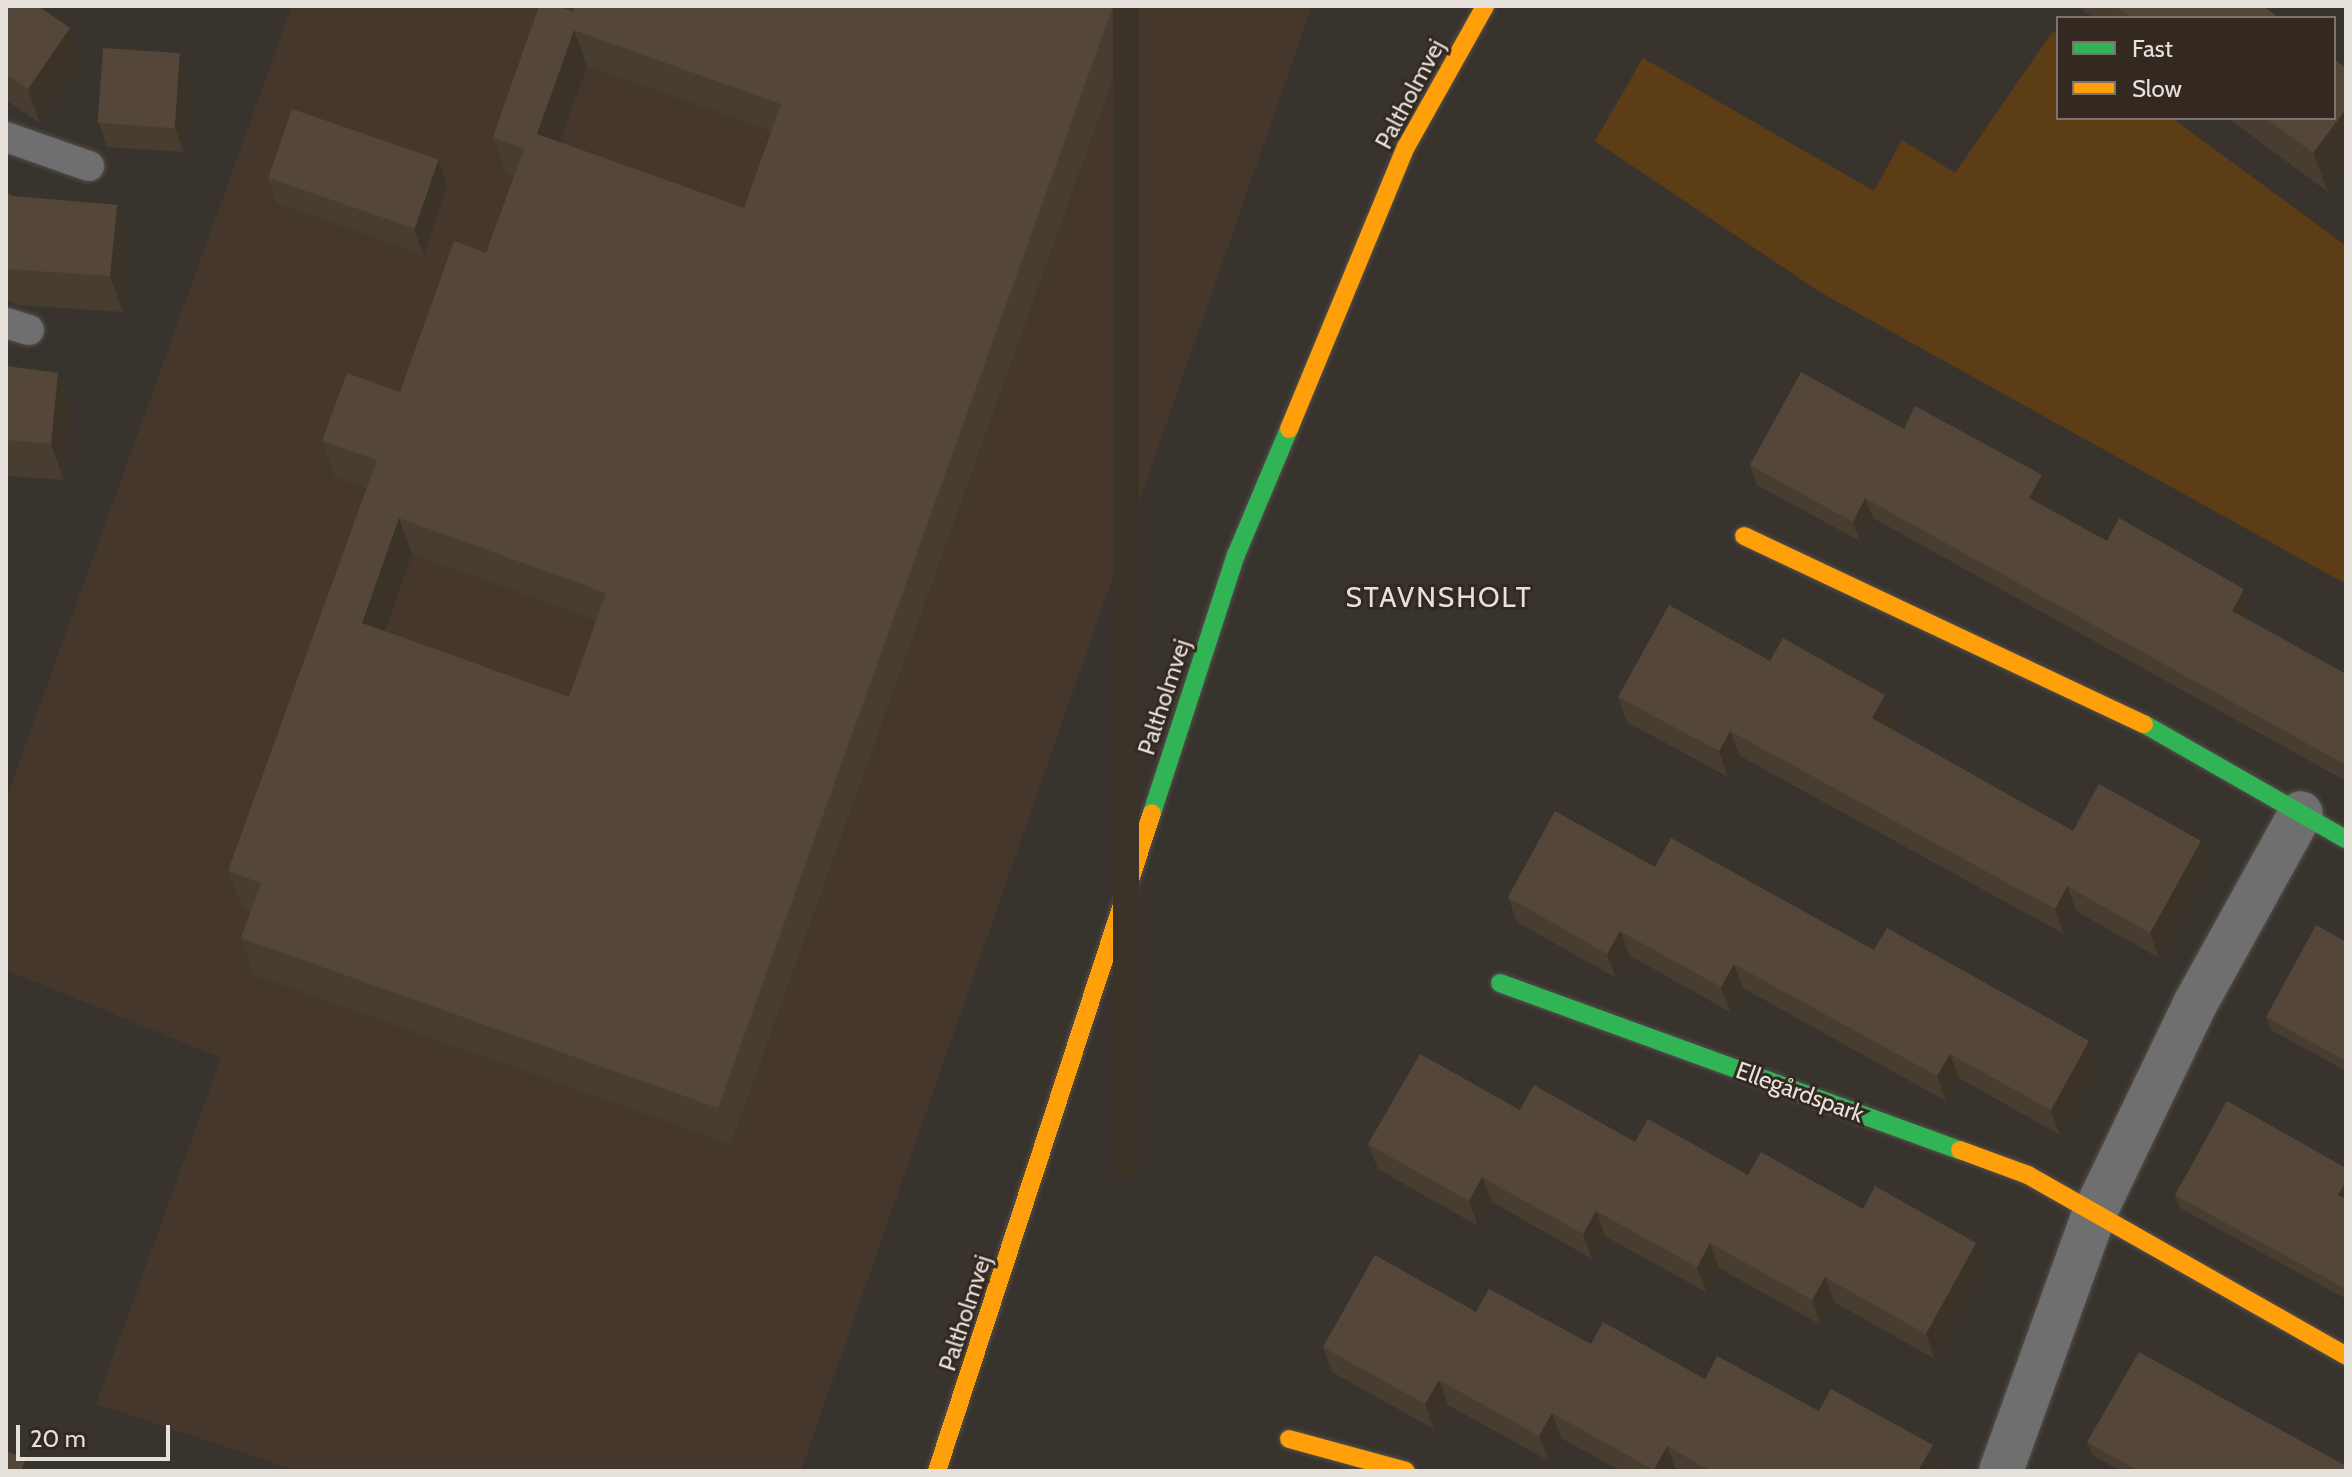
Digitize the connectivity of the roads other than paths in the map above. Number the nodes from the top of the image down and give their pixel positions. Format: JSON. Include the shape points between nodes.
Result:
{"nodes":[{"id":1,"x":1485,"y":6,"type":"edge"},
{"id":2,"x":6,"y":137,"type":"edge"},
{"id":3,"x":89,"y":166,"type":"dead end"},
{"id":4,"x":1744,"y":536,"type":"dead end"},
{"id":5,"x":2301,"y":813,"type":"junction"},
{"id":6,"x":2346,"y":839,"type":"edge"},
{"id":7,"x":1500,"y":983,"type":"dead end"},
{"id":8,"x":2095,"y":1212,"type":"junction"},
{"id":9,"x":2346,"y":1356,"type":"edge"},
{"id":10,"x":953,"y":1428,"type":"junction"},
{"id":11,"x":1289,"y":1439,"type":"dead end"},
{"id":12,"x":937,"y":1471,"type":"edge"},
{"id":13,"x":943,"y":1471,"type":"edge"},
{"id":14,"x":1406,"y":1471,"type":"edge"},
{"id":15,"x":2001,"y":1471,"type":"edge"}],
"edges":[{"from":1,"to":10,"type":"street","name":"Paltholmvej","via":[[1406,147],[1236,555]]},
{"from":2,"to":3,"type":"lane"},
{"from":4,"to":5,"type":"street","via":[[2132,717]]},
{"from":5,"to":6,"type":"street"},
{"from":5,"to":8,"type":"street","via":[[2195,1004]]},
{"from":7,"to":8,"type":"street","name":"Ellegårdspark","via":[[2028,1175]]},
{"from":8,"to":9,"type":"street","name":"Ellegårdspark"},
{"from":8,"to":15,"type":"street"},
{"from":10,"to":12,"type":"street","name":"Paltholmvej"},
{"from":10,"to":13,"type":"street","name":"Paltholmvej"},
{"from":11,"to":14,"type":"street"}]}
